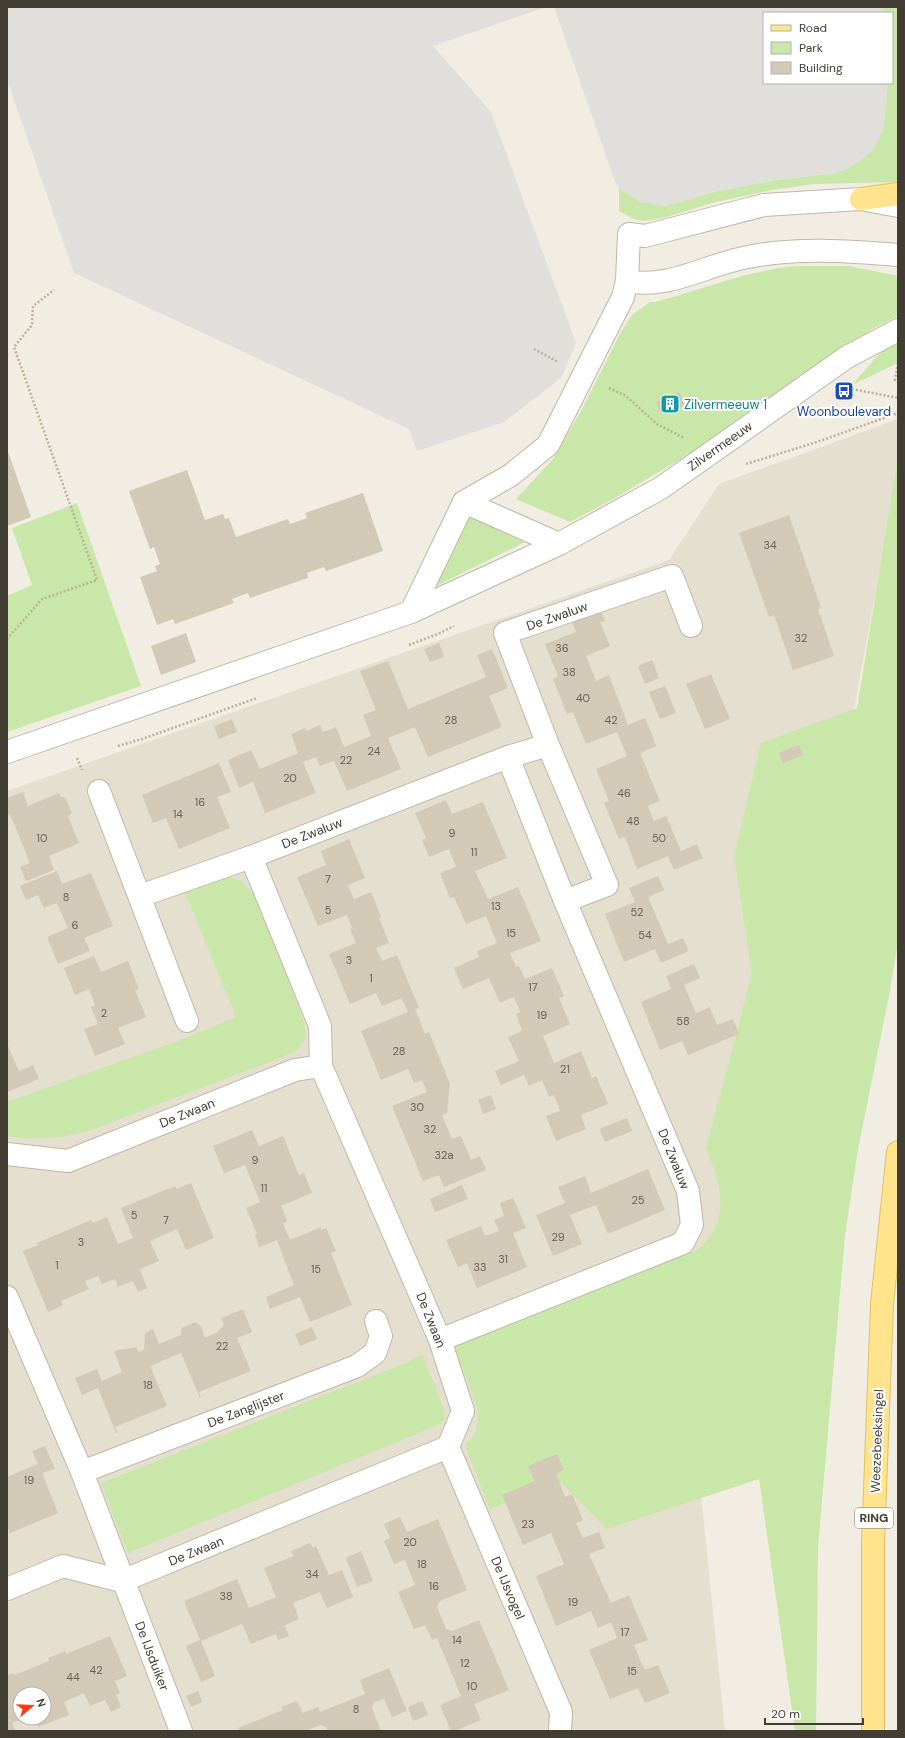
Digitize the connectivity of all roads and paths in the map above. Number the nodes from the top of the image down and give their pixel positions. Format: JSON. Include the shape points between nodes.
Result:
{"nodes":[{"id":1,"x":898,"y":194,"type":"edge"},
{"id":2,"x":861,"y":199,"type":"junction"},
{"id":3,"x":898,"y":206,"type":"edge"},
{"id":4,"x":898,"y":255,"type":"edge"},
{"id":5,"x":627,"y":281,"type":"junction"},
{"id":6,"x":54,"y":290,"type":"dead end"},
{"id":7,"x":898,"y":330,"type":"edge"},
{"id":8,"x":534,"y":349,"type":"dead end"},
{"id":9,"x":898,"y":363,"type":"edge"},
{"id":10,"x":584,"y":375,"type":"junction"},
{"id":11,"x":898,"y":381,"type":"edge"},
{"id":12,"x":846,"y":393,"type":"dead end"},
{"id":13,"x":898,"y":398,"type":"edge"},
{"id":14,"x":712,"y":451,"type":"junction"},
{"id":15,"x":464,"y":502,"type":"junction"},
{"id":16,"x":559,"y":544,"type":"junction"},
{"id":17,"x":411,"y":612,"type":"junction"},
{"id":18,"x":691,"y":626,"type":"dead end"},
{"id":19,"x":7,"y":639,"type":"edge"},
{"id":20,"x":548,"y":745,"type":"junction"},
{"id":21,"x":7,"y":752,"type":"edge"},
{"id":22,"x":508,"y":757,"type":"junction"},
{"id":23,"x":99,"y":791,"type":"dead end"},
{"id":24,"x":250,"y":857,"type":"junction"},
{"id":25,"x":140,"y":896,"type":"junction"},
{"id":26,"x":565,"y":901,"type":"junction"},
{"id":27,"x":187,"y":1021,"type":"dead end"},
{"id":28,"x":321,"y":1066,"type":"junction"},
{"id":29,"x":898,"y":1152,"type":"edge"},
{"id":30,"x":7,"y":1154,"type":"edge"},
{"id":31,"x":7,"y":1297,"type":"edge"},
{"id":32,"x":376,"y":1321,"type":"dead end"},
{"id":33,"x":440,"y":1340,"type":"junction"},
{"id":34,"x":448,"y":1447,"type":"junction"},
{"id":35,"x":82,"y":1472,"type":"junction"},
{"id":36,"x":122,"y":1581,"type":"junction"},
{"id":37,"x":7,"y":1589,"type":"edge"},
{"id":38,"x":181,"y":1731,"type":"edge"},
{"id":39,"x":560,"y":1731,"type":"edge"},
{"id":40,"x":873,"y":1731,"type":"edge"}],
"edges":[{"from":1,"to":2,"type":"main road"},
{"from":2,"to":3,"type":"street"},
{"from":2,"to":5,"type":"street","via":[[764,205],[645,236],[629,234]]},
{"from":4,"to":5,"type":"street","via":[[853,251],[783,252],[748,257],[660,282]]},
{"from":5,"to":10,"type":"street","via":[[622,297]]},
{"from":6,"to":19,"type":"path","via":[[33,306],[32,325],[14,347],[96,580],[42,599]]},
{"from":7,"to":14,"type":"street","name":"Zilvermeeuw","via":[[848,357]]},
{"from":8,"to":10,"type":"path"},
{"from":9,"to":11,"type":"path","via":[[895,380]]},
{"from":10,"to":14,"type":"path","via":[[626,396],[657,424]]},
{"from":10,"to":15,"type":"street","via":[[548,445],[511,475]]},
{"from":12,"to":13,"type":"path","via":[[852,389]]},
{"from":14,"to":16,"type":"street","name":"Zilvermeeuw","via":[[661,488]]},
{"from":15,"to":16,"type":"street"},
{"from":15,"to":17,"type":"street"},
{"from":16,"to":17,"type":"street","name":"Zilvermeeuw"},
{"from":17,"to":21,"type":"street","name":"Zilvermeeuw"},
{"from":18,"to":20,"type":"street","name":"De Zwaluw","via":[[672,576],[505,633]]},
{"from":20,"to":22,"type":"street","name":"De Zwaluw"},
{"from":20,"to":26,"type":"street","name":"De Zwaluw","via":[[606,885]]},
{"from":22,"to":24,"type":"street","name":"De Zwaluw"},
{"from":22,"to":26,"type":"street","name":"De Zwaluw"},
{"from":23,"to":25,"type":"street"},
{"from":24,"to":25,"type":"street","name":"De Zwaluw"},
{"from":24,"to":28,"type":"street","via":[[320,1026]]},
{"from":25,"to":27,"type":"street"},
{"from":26,"to":33,"type":"street","name":"De Zwaluw","via":[[688,1191],[692,1225],[683,1243]]},
{"from":28,"to":30,"type":"street","name":"De Zwaan","via":[[295,1070],[68,1161]]},
{"from":28,"to":33,"type":"street","name":"De Zwaan"},
{"from":29,"to":40,"type":"main road","name":"Weezebeeksingel","number":"RING","via":[[882,1304],[873,1543]]},
{"from":31,"to":35,"type":"street"},
{"from":32,"to":35,"type":"street","name":"De Zanglijster","via":[[381,1336],[375,1352],[357,1366]]},
{"from":33,"to":34,"type":"street","name":"De Zwaan","via":[[463,1411]]},
{"from":34,"to":36,"type":"street","name":"De Zwaan"},
{"from":34,"to":39,"type":"street","name":"De IJsvogel","via":[[561,1712]]},
{"from":35,"to":36,"type":"street"},
{"from":36,"to":37,"type":"street","via":[[63,1566]]},
{"from":36,"to":38,"type":"street","name":"De IJsduiker"}]}
